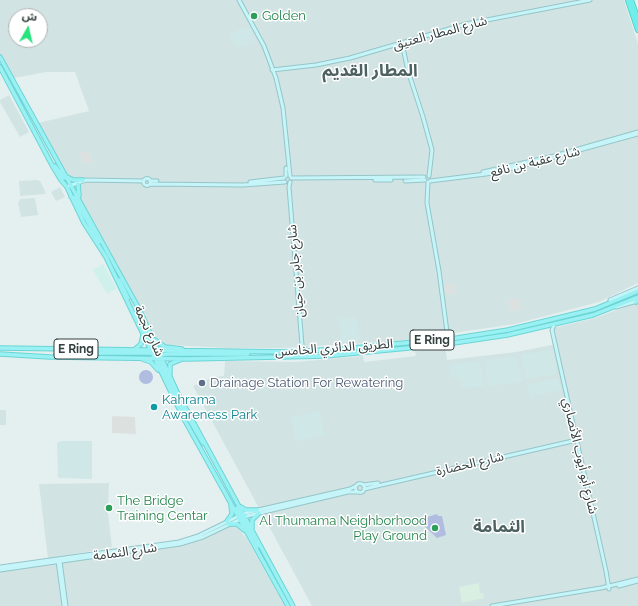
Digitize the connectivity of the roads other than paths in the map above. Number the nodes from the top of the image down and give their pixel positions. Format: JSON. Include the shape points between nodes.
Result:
{"nodes":[{"id":1,"x":239,"y":0,"type":"edge"},
{"id":2,"x":590,"y":0,"type":"edge"},
{"id":3,"x":630,"y":1,"type":"edge"},
{"id":4,"x":638,"y":14,"type":"edge"},
{"id":5,"x":638,"y":20,"type":"edge"},
{"id":6,"x":638,"y":30,"type":"edge"},
{"id":7,"x":257,"y":33,"type":"junction"},
{"id":8,"x":402,"y":43,"type":"junction"},
{"id":9,"x":0,"y":58,"type":"edge"},
{"id":10,"x":271,"y":64,"type":"junction"},
{"id":11,"x":0,"y":67,"type":"edge"},
{"id":12,"x":279,"y":69,"type":"junction"},
{"id":13,"x":273,"y":71,"type":"junction"},
{"id":14,"x":276,"y":78,"type":"junction"},
{"id":15,"x":34,"y":131,"type":"junction"},
{"id":16,"x":638,"y":133,"type":"edge"},
{"id":17,"x":55,"y":166,"type":"junction"},
{"id":18,"x":66,"y":176,"type":"junction"},
{"id":19,"x":427,"y":179,"type":"junction"},
{"id":20,"x":83,"y":180,"type":"junction"},
{"id":21,"x":288,"y":180,"type":"junction"},
{"id":22,"x":144,"y":183,"type":"junction"},
{"id":23,"x":150,"y":183,"type":"junction"},
{"id":24,"x":78,"y":184,"type":"junction"},
{"id":25,"x":70,"y":187,"type":"junction"},
{"id":26,"x":71,"y":197,"type":"junction"},
{"id":27,"x":80,"y":201,"type":"junction"},
{"id":28,"x":109,"y":255,"type":"junction"},
{"id":29,"x":112,"y":269,"type":"junction"},
{"id":30,"x":638,"y":288,"type":"edge"},
{"id":31,"x":638,"y":291,"type":"edge"},
{"id":32,"x":610,"y":300,"type":"dead end"},
{"id":33,"x":637,"y":300,"type":"edge"},
{"id":34,"x":554,"y":325,"type":"junction"},
{"id":35,"x":548,"y":327,"type":"junction"},
{"id":36,"x":552,"y":330,"type":"junction"},
{"id":37,"x":142,"y":332,"type":"junction"},
{"id":38,"x":447,"y":332,"type":"junction"},
{"id":39,"x":151,"y":336,"type":"junction"},
{"id":40,"x":456,"y":338,"type":"junction"},
{"id":41,"x":442,"y":339,"type":"junction"},
{"id":42,"x":0,"y":348,"type":"edge"},
{"id":43,"x":131,"y":350,"type":"junction"},
{"id":44,"x":189,"y":351,"type":"junction"},
{"id":45,"x":258,"y":352,"type":"junction"},
{"id":46,"x":290,"y":352,"type":"junction"},
{"id":47,"x":313,"y":352,"type":"junction"},
{"id":48,"x":0,"y":354,"type":"edge"},
{"id":49,"x":156,"y":354,"type":"junction"},
{"id":50,"x":50,"y":357,"type":"junction"},
{"id":51,"x":134,"y":357,"type":"junction"},
{"id":52,"x":187,"y":359,"type":"junction"},
{"id":53,"x":162,"y":374,"type":"junction"},
{"id":54,"x":171,"y":380,"type":"junction"},
{"id":55,"x":577,"y":439,"type":"junction"},
{"id":56,"x":210,"y":452,"type":"junction"},
{"id":57,"x":204,"y":453,"type":"junction"},
{"id":58,"x":356,"y":486,"type":"junction"},
{"id":59,"x":363,"y":487,"type":"junction"},
{"id":60,"x":357,"y":492,"type":"junction"},
{"id":61,"x":230,"y":500,"type":"junction"},
{"id":62,"x":238,"y":503,"type":"junction"},
{"id":63,"x":258,"y":511,"type":"junction"},
{"id":64,"x":242,"y":516,"type":"junction"},
{"id":65,"x":227,"y":523,"type":"junction"},
{"id":66,"x":253,"y":530,"type":"junction"},
{"id":67,"x":248,"y":534,"type":"junction"},
{"id":68,"x":59,"y":561,"type":"junction"},
{"id":69,"x":67,"y":561,"type":"junction"},
{"id":70,"x":50,"y":563,"type":"junction"},
{"id":71,"x":1,"y":568,"type":"edge"},
{"id":72,"x":60,"y":569,"type":"junction"},
{"id":73,"x":276,"y":574,"type":"junction"},
{"id":74,"x":638,"y":580,"type":"edge"},
{"id":75,"x":610,"y":588,"type":"junction"},
{"id":76,"x":65,"y":606,"type":"edge"},
{"id":77,"x":288,"y":606,"type":"edge"},
{"id":78,"x":294,"y":606,"type":"edge"},
{"id":79,"x":492,"y":606,"type":"edge"},
{"id":80,"x":505,"y":606,"type":"edge"}],
"edges":[{"from":1,"to":7,"type":"street","name":"شارع جابر بن حيان"},
{"from":2,"to":8,"type":"street","name":"شارع المطار العتيق","via":[[472,22]]},
{"from":3,"to":4,"type":"highway"},
{"from":3,"to":5,"type":"highway"},
{"from":3,"to":6,"type":"highway"},
{"from":7,"to":10,"type":"street","name":"شارع جابر بن حيان"},
{"from":7,"to":13,"type":"street","name":"شارع جابر بن حيان"},
{"from":8,"to":12,"type":"street","name":"شارع المطار العتيق","via":[[344,60]]},
{"from":8,"to":19,"type":"street","via":[[432,150]]},
{"from":9,"to":18,"type":"main road","name":"شارع نجمة"},
{"from":10,"to":12,"type":"street"},
{"from":10,"to":13,"type":"street","name":"شارع جابر بن حيان"},
{"from":11,"to":15,"type":"main road","name":"شارع نجمة"},
{"from":12,"to":13,"type":"street","name":"شارع المطار العتيق"},
{"from":12,"to":14,"type":"street"},
{"from":13,"to":14,"type":"street","name":"شارع جابر بن حيان"},
{"from":13,"to":21,"type":"street","name":"شارع جابر بن حيان","via":[[281,108]]},
{"from":14,"to":21,"type":"street","name":"شارع جابر بن حيان","via":[[282,108]]},
{"from":15,"to":17,"type":"main road"},
{"from":15,"to":25,"type":"main road","name":"شارع نجمة","via":[[61,180]]},
{"from":16,"to":19,"type":"street","name":"شارع عقبة بن نافع","via":[[496,170]]},
{"from":17,"to":18,"type":"main road","via":[[64,178]]},
{"from":17,"to":25,"type":"main road"},
{"from":18,"to":20,"type":"main road","via":[[73,180]]},
{"from":18,"to":25,"type":"main road","name":"شارع نجمة"},
{"from":19,"to":21,"type":"street","name":"شارع عقبة بن نافع"},
{"from":19,"to":38,"type":"street","via":[[427,203],[440,271]]},
{"from":20,"to":22,"type":"street"},
{"from":20,"to":25,"type":"street"},
{"from":21,"to":23,"type":"street","name":"شارع عقبة بن نافع","via":[[244,185]]},
{"from":21,"to":46,"type":"street","name":"شارع جابر بن حيان","via":[[300,345],[298,349]]},
{"from":21,"to":47,"type":"street","name":"شارع جابر بن حيان","via":[[302,345],[304,349]]},
{"from":22,"to":23,"type":"street"},
{"from":22,"to":23,"type":"street","via":[[148,179]]},
{"from":22,"to":24,"type":"street"},
{"from":24,"to":25,"type":"street"},
{"from":24,"to":27,"type":"main road"},
{"from":25,"to":26,"type":"main road","name":"شارع نجمة"},
{"from":25,"to":27,"type":"main road","name":"شارع نجمة"},
{"from":26,"to":28,"type":"main road","via":[[75,198]]},
{"from":26,"to":29,"type":"main road","name":"شارع نجمة"},
{"from":27,"to":28,"type":"main road","name":"شارع نجمة"},
{"from":28,"to":39,"type":"main road","name":"شارع نجمة"},
{"from":29,"to":37,"type":"main road","name":"شارع نجمة"},
{"from":29,"to":49,"type":"main road"},
{"from":30,"to":32,"type":"street"},
{"from":31,"to":40,"type":"main road","name":"الطريق الدائري الخامس","number":"E Ring","via":[[595,309],[565,317]]},
{"from":33,"to":34,"type":"main road","name":"الطريق الدائري الخامس","number":"E Ring"},
{"from":34,"to":35,"type":"main road","name":"الطريق الدائري الخامس","number":"E Ring"},
{"from":34,"to":36,"type":"street"},
{"from":35,"to":36,"type":"street"},
{"from":35,"to":52,"type":"main road","name":"الطريق الدائري الخامس","number":"E Ring","via":[[479,340],[325,356]]},
{"from":36,"to":55,"type":"street","name":"شارع أبو أيوب الأنصاري"},
{"from":37,"to":43,"type":"main road","via":[[141,344]]},
{"from":37,"to":49,"type":"main road","name":"شارع نجمة"},
{"from":38,"to":40,"type":"street"},
{"from":38,"to":41,"type":"street","via":[[446,337]]},
{"from":39,"to":44,"type":"main road","via":[[162,346]]},
{"from":39,"to":49,"type":"main road","name":"شارع نجمة"},
{"from":40,"to":41,"type":"main road","name":"الطريق الدائري الخامس","number":"E Ring"},
{"from":41,"to":47,"type":"main road","name":"الطريق الدائري الخامس","number":"E Ring"},
{"from":42,"to":43,"type":"main road","name":"الطريق الدائري الخامس","number":"E Ring"},
{"from":43,"to":49,"type":"main road","name":"الطريق الدائري الخامس","number":"E Ring"},
{"from":44,"to":45,"type":"main road","name":"الطريق الدائري الخامس","number":"E Ring"},
{"from":44,"to":49,"type":"main road","name":"الطريق الدائري الخامس","number":"E Ring"},
{"from":45,"to":46,"type":"main road","name":"الطريق الدائري الخامس","number":"E Ring"},
{"from":45,"to":49,"type":"main road"},
{"from":46,"to":47,"type":"main road","name":"الطريق الدائري الخامس","number":"E Ring"},
{"from":48,"to":50,"type":"main road","name":"الطريق الدائري الخامس","number":"E Ring"},
{"from":49,"to":50,"type":"main road","via":[[70,353]]},
{"from":49,"to":51,"type":"main road","name":"الطريق الدائري الخامس","number":"E Ring"},
{"from":49,"to":52,"type":"main road","name":"الطريق الدائري الخامس","number":"E Ring"},
{"from":49,"to":53,"type":"main road","name":"شارع نجمة"},
{"from":49,"to":54,"type":"main road","name":"شارع نجمة"},
{"from":49,"to":56,"type":"main road","via":[[174,393]]},
{"from":50,"to":51,"type":"main road","name":"الطريق الدائري الخامس","number":"E Ring"},
{"from":51,"to":53,"type":"main road","via":[[151,362]]},
{"from":52,"to":54,"type":"main road","via":[[170,364]]},
{"from":53,"to":57,"type":"main road","name":"شارع نجمة"},
{"from":54,"to":56,"type":"main road","name":"شارع نجمة"},
{"from":55,"to":59,"type":"street","name":"شارع الحضارة"},
{"from":55,"to":75,"type":"street","name":"شارع أبو أيوب الأنصاري"},
{"from":56,"to":62,"type":"main road","name":"شارع نجمة"},
{"from":57,"to":61,"type":"main road","name":"شارع نجمة"},
{"from":57,"to":64,"type":"main road","via":[[213,464]]},
{"from":58,"to":59,"type":"street","via":[[359,484]]},
{"from":58,"to":60,"type":"street"},
{"from":58,"to":63,"type":"street"},
{"from":59,"to":60,"type":"street","via":[[361,492]]},
{"from":60,"to":63,"type":"street"},
{"from":61,"to":64,"type":"main road","name":"شارع نجمة"},
{"from":61,"to":65,"type":"main road","via":[[232,513]]},
{"from":62,"to":63,"type":"main road","via":[[246,510]]},
{"from":62,"to":64,"type":"main road","name":"شارع نجمة"},
{"from":63,"to":64,"type":"street"},
{"from":63,"to":66,"type":"main road","via":[[252,520]]},
{"from":64,"to":65,"type":"street","name":"شارع الثمامة"},
{"from":64,"to":66,"type":"main road","name":"شارع نجمة"},
{"from":64,"to":67,"type":"main road","name":"شارع نجمة"},
{"from":64,"to":73,"type":"main road"},
{"from":65,"to":67,"type":"main road","via":[[238,524]]},
{"from":65,"to":68,"type":"street","name":"شارع الثمامة","via":[[179,542]]},
{"from":65,"to":69,"type":"street","name":"شارع الثمامة","via":[[199,538],[180,544]]},
{"from":66,"to":73,"type":"main road","name":"شارع نجمة"},
{"from":67,"to":77,"type":"main road","name":"شارع نجمة"},
{"from":68,"to":69,"type":"street","name":"شارع الثمامة"},
{"from":68,"to":70,"type":"street","name":"شارع الثمامة"},
{"from":68,"to":71,"type":"street","name":"شارع الثمامة"},
{"from":68,"to":72,"type":"street"},
{"from":69,"to":72,"type":"street"},
{"from":70,"to":71,"type":"street","name":"شارع الثمامة"},
{"from":70,"to":72,"type":"street"},
{"from":72,"to":76,"type":"street"},
{"from":73,"to":78,"type":"main road","name":"شارع نجمة"},
{"from":74,"to":75,"type":"street"},
{"from":75,"to":79,"type":"street"},
{"from":75,"to":80,"type":"street"}]}
